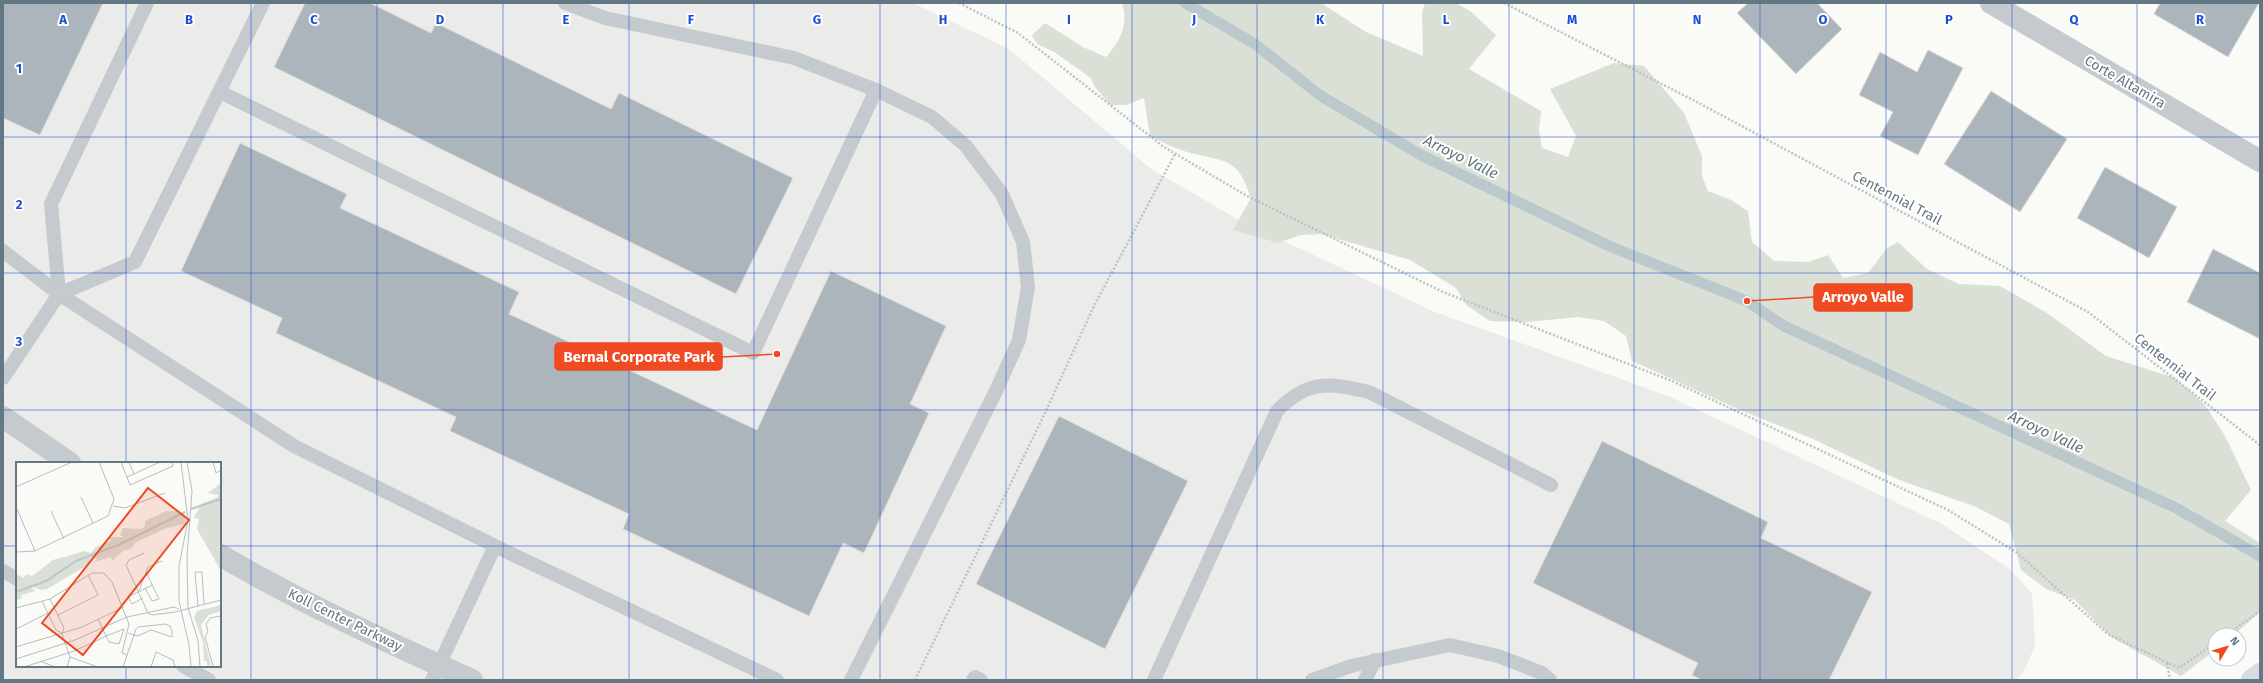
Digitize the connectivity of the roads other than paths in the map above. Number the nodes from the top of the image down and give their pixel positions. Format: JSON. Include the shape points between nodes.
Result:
{"nodes":[{"id":1,"x":147,"y":3,"type":"edge"},
{"id":2,"x":263,"y":3,"type":"edge"},
{"id":3,"x":565,"y":3,"type":"edge"},
{"id":4,"x":1991,"y":3,"type":"edge"},
{"id":5,"x":876,"y":90,"type":"junction"},
{"id":6,"x":220,"y":92,"type":"junction"},
{"id":7,"x":2260,"y":161,"type":"edge"},
{"id":8,"x":3,"y":251,"type":"edge"},
{"id":9,"x":59,"y":294,"type":"junction"},
{"id":10,"x":3,"y":378,"type":"edge"},
{"id":11,"x":3,"y":417,"type":"edge"},
{"id":12,"x":69,"y":462,"type":"edge"},
{"id":13,"x":1551,"y":484,"type":"dead end"},
{"id":14,"x":495,"y":546,"type":"junction"},
{"id":15,"x":221,"y":556,"type":"edge"},
{"id":16,"x":3,"y":572,"type":"edge"},
{"id":17,"x":16,"y":578,"type":"edge"},
{"id":18,"x":1375,"y":660,"type":"junction"},
{"id":19,"x":185,"y":667,"type":"edge"},
{"id":20,"x":435,"y":673,"type":"edge"},
{"id":21,"x":209,"y":680,"type":"edge"},
{"id":22,"x":472,"y":680,"type":"edge"},
{"id":23,"x":777,"y":680,"type":"edge"},
{"id":24,"x":851,"y":680,"type":"edge"},
{"id":25,"x":973,"y":680,"type":"edge"},
{"id":26,"x":981,"y":680,"type":"edge"},
{"id":27,"x":1154,"y":680,"type":"edge"},
{"id":28,"x":1312,"y":680,"type":"edge"},
{"id":29,"x":1364,"y":680,"type":"edge"},
{"id":30,"x":1550,"y":680,"type":"edge"}],
"edges":[{"from":1,"to":9,"type":"lane","via":[[51,204]]},
{"from":2,"to":6,"type":"lane"},
{"from":3,"to":5,"type":"lane","via":[[606,18],[794,58]]},
{"from":4,"to":7,"type":"street","name":"Corte Altamira"},
{"from":5,"to":6,"type":"lane","via":[[752,353]]},
{"from":5,"to":24,"type":"lane","via":[[932,117],[966,146],[1002,194],[1023,242],[1028,287],[1019,340]]},
{"from":6,"to":9,"type":"lane","via":[[135,262]]},
{"from":8,"to":9,"type":"lane"},
{"from":9,"to":10,"type":"lane"},
{"from":9,"to":14,"type":"lane","via":[[294,446]]},
{"from":11,"to":12,"type":"street"},
{"from":13,"to":27,"type":"lane","via":[[1369,392],[1338,385],[1316,386],[1291,396],[1277,411]]},
{"from":14,"to":20,"type":"lane"},
{"from":14,"to":23,"type":"lane"},
{"from":15,"to":20,"type":"street","name":"Koll Center Parkway"},
{"from":16,"to":17,"type":"lane"},
{"from":18,"to":28,"type":"lane"},
{"from":18,"to":29,"type":"lane"},
{"from":18,"to":30,"type":"lane","via":[[1450,645],[1498,656],[1542,673]]},
{"from":19,"to":21,"type":"lane"},
{"from":20,"to":22,"type":"street","name":"Koll Center Parkway"},
{"from":25,"to":26,"type":"lane","via":[[975,677]]}]}
